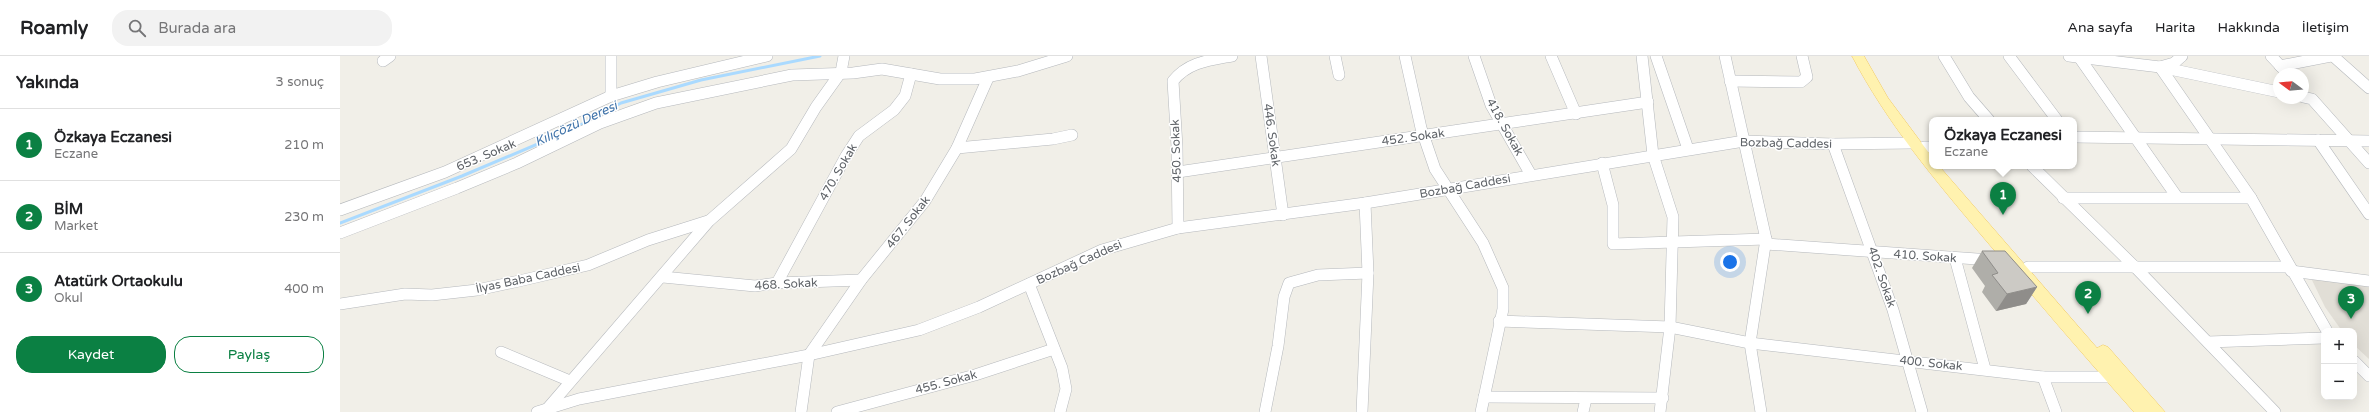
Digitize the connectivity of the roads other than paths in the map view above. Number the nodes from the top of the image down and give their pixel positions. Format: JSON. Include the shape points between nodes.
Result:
{"nodes":[{"id":1,"x":611,"y":56,"type":"edge"},
{"id":2,"x":767,"y":56,"type":"edge"},
{"id":3,"x":1067,"y":56,"type":"edge"},
{"id":4,"x":1232,"y":56,"type":"edge"},
{"id":5,"x":1261,"y":56,"type":"edge"},
{"id":6,"x":1335,"y":56,"type":"edge"},
{"id":7,"x":1405,"y":56,"type":"edge"},
{"id":8,"x":1474,"y":56,"type":"edge"},
{"id":9,"x":1551,"y":56,"type":"edge"},
{"id":10,"x":1642,"y":56,"type":"edge"},
{"id":11,"x":1656,"y":56,"type":"edge"},
{"id":12,"x":1725,"y":56,"type":"edge"},
{"id":13,"x":1802,"y":56,"type":"edge"},
{"id":14,"x":1858,"y":56,"type":"edge"},
{"id":15,"x":1866,"y":56,"type":"edge"},
{"id":16,"x":1944,"y":56,"type":"edge"},
{"id":17,"x":2009,"y":56,"type":"edge"},
{"id":18,"x":2182,"y":56,"type":"edge"},
{"id":19,"x":2271,"y":56,"type":"edge"},
{"id":20,"x":2332,"y":56,"type":"edge"},
{"id":21,"x":2074,"y":57,"type":"edge"},
{"id":22,"x":844,"y":58,"type":"edge"},
{"id":23,"x":1202,"y":58,"type":"edge"},
{"id":24,"x":2280,"y":66,"type":"joint"},
{"id":25,"x":2160,"y":68,"type":"junction"},
{"id":26,"x":841,"y":72,"type":"junction"},
{"id":27,"x":911,"y":74,"type":"junction"},
{"id":28,"x":1339,"y":75,"type":"dead end"},
{"id":29,"x":988,"y":78,"type":"junction"},
{"id":30,"x":1730,"y":81,"type":"junction"},
{"id":31,"x":2369,"y":88,"type":"edge"},
{"id":32,"x":2273,"y":91,"type":"edge"},
{"id":33,"x":611,"y":96,"type":"junction"},
{"id":34,"x":2309,"y":100,"type":"edge"},
{"id":35,"x":1648,"y":102,"type":"junction"},
{"id":36,"x":1576,"y":114,"type":"junction"},
{"id":37,"x":1986,"y":117,"type":"edge"},
{"id":38,"x":2055,"y":117,"type":"edge"},
{"id":39,"x":1502,"y":124,"type":"junction"},
{"id":40,"x":1072,"y":134,"type":"dead end"},
{"id":41,"x":1422,"y":136,"type":"junction"},
{"id":42,"x":2077,"y":137,"type":"edge"},
{"id":43,"x":2137,"y":137,"type":"junction"},
{"id":44,"x":2211,"y":138,"type":"junction"},
{"id":45,"x":2318,"y":140,"type":"junction"},
{"id":46,"x":1744,"y":141,"type":"junction"},
{"id":47,"x":2350,"y":141,"type":"junction"},
{"id":48,"x":2369,"y":141,"type":"edge"},
{"id":49,"x":1832,"y":144,"type":"junction"},
{"id":50,"x":957,"y":148,"type":"junction"},
{"id":51,"x":1925,"y":148,"type":"edge"},
{"id":52,"x":1688,"y":149,"type":"junction"},
{"id":53,"x":1653,"y":155,"type":"junction"},
{"id":54,"x":1275,"y":156,"type":"junction"},
{"id":55,"x":1602,"y":163,"type":"junction"},
{"id":56,"x":2369,"y":163,"type":"edge"},
{"id":57,"x":1941,"y":169,"type":"edge"},
{"id":58,"x":1943,"y":169,"type":"edge"},
{"id":59,"x":2035,"y":169,"type":"edge"},
{"id":60,"x":1178,"y":172,"type":"junction"},
{"id":61,"x":1531,"y":174,"type":"junction"},
{"id":62,"x":1448,"y":189,"type":"junction"},
{"id":63,"x":2357,"y":195,"type":"junction"},
{"id":64,"x":2369,"y":197,"type":"edge"},
{"id":65,"x":2063,"y":198,"type":"junction"},
{"id":66,"x":2177,"y":198,"type":"junction"},
{"id":67,"x":2250,"y":198,"type":"junction"},
{"id":68,"x":1365,"y":202,"type":"junction"},
{"id":69,"x":340,"y":210,"type":"edge"},
{"id":70,"x":2369,"y":214,"type":"edge"},
{"id":71,"x":1283,"y":215,"type":"junction"},
{"id":72,"x":708,"y":221,"type":"junction"},
{"id":73,"x":1178,"y":228,"type":"junction"},
{"id":74,"x":340,"y":233,"type":"edge"},
{"id":75,"x":1766,"y":241,"type":"junction"},
{"id":76,"x":1673,"y":242,"type":"junction"},
{"id":77,"x":1874,"y":253,"type":"junction"},
{"id":78,"x":1955,"y":258,"type":"junction"},
{"id":79,"x":2012,"y":262,"type":"junction"},
{"id":80,"x":2028,"y":267,"type":"junction"},
{"id":81,"x":2135,"y":267,"type":"junction"},
{"id":82,"x":2290,"y":269,"type":"junction"},
{"id":83,"x":1368,"y":273,"type":"junction"},
{"id":84,"x":663,"y":277,"type":"junction"},
{"id":85,"x":861,"y":280,"type":"junction"},
{"id":86,"x":2369,"y":281,"type":"edge"},
{"id":87,"x":777,"y":282,"type":"junction"},
{"id":88,"x":1029,"y":284,"type":"junction"},
{"id":89,"x":340,"y":304,"type":"edge"},
{"id":90,"x":1499,"y":321,"type":"junction"},
{"id":91,"x":1670,"y":327,"type":"junction"},
{"id":92,"x":2325,"y":328,"type":"edge"},
{"id":93,"x":2321,"y":338,"type":"edge"},
{"id":94,"x":2208,"y":342,"type":"junction"},
{"id":95,"x":1750,"y":343,"type":"junction"},
{"id":96,"x":1054,"y":349,"type":"junction"},
{"id":97,"x":501,"y":352,"type":"dead end"},
{"id":98,"x":809,"y":355,"type":"junction"},
{"id":99,"x":1910,"y":361,"type":"junction"},
{"id":100,"x":2357,"y":364,"type":"edge"},
{"id":101,"x":1985,"y":369,"type":"junction"},
{"id":102,"x":2369,"y":376,"type":"edge"},
{"id":103,"x":2043,"y":377,"type":"junction"},
{"id":104,"x":2113,"y":377,"type":"junction"},
{"id":105,"x":570,"y":380,"type":"junction"},
{"id":106,"x":1484,"y":397,"type":"junction"},
{"id":107,"x":1586,"y":398,"type":"junction"},
{"id":108,"x":1663,"y":398,"type":"junction"},
{"id":109,"x":543,"y":411,"type":"edge"},
{"id":110,"x":801,"y":412,"type":"edge"},
{"id":111,"x":837,"y":412,"type":"edge"},
{"id":112,"x":1060,"y":412,"type":"edge"},
{"id":113,"x":1264,"y":412,"type":"edge"},
{"id":114,"x":1362,"y":412,"type":"edge"},
{"id":115,"x":1481,"y":412,"type":"edge"},
{"id":116,"x":1583,"y":412,"type":"edge"},
{"id":117,"x":1660,"y":412,"type":"edge"},
{"id":118,"x":1761,"y":412,"type":"edge"},
{"id":119,"x":1922,"y":412,"type":"edge"},
{"id":120,"x":2056,"y":412,"type":"edge"},
{"id":121,"x":2144,"y":412,"type":"edge"},
{"id":122,"x":2157,"y":412,"type":"edge"},
{"id":123,"x":2275,"y":412,"type":"edge"}],
"edges":[{"from":1,"to":33,"type":"street"},
{"from":2,"to":33,"type":"street","name":"653. Sokak","via":[[657,82]]},
{"from":3,"to":29,"type":"street"},
{"from":4,"to":23,"type":"street"},
{"from":5,"to":54,"type":"street","name":"446. Sokak"},
{"from":6,"to":28,"type":"street"},
{"from":7,"to":41,"type":"street"},
{"from":8,"to":39,"type":"street","name":"418. Sokak","via":[[1486,93]]},
{"from":9,"to":36,"type":"street"},
{"from":10,"to":35,"type":"street"},
{"from":11,"to":52,"type":"street"},
{"from":12,"to":30,"type":"street"},
{"from":13,"to":30,"type":"street","via":[[1807,77],[1801,82]]},
{"from":14,"to":51,"type":"main road","via":[[1887,107]]},
{"from":15,"to":51,"type":"main road","via":[[1887,95]]},
{"from":16,"to":37,"type":"street","via":[[1969,97]]},
{"from":17,"to":38,"type":"street"},
{"from":18,"to":25,"type":"street"},
{"from":19,"to":24,"type":"street"},
{"from":20,"to":24,"type":"street"},
{"from":20,"to":31,"type":"street"},
{"from":21,"to":25,"type":"street"},
{"from":21,"to":43,"type":"street"},
{"from":22,"to":26,"type":"street"},
{"from":23,"to":60,"type":"street","name":"450. Sokak","via":[[1177,74],[1173,81]]},
{"from":25,"to":32,"type":"street"},
{"from":25,"to":44,"type":"street"},
{"from":26,"to":27,"type":"street","via":[[882,69]]},
{"from":26,"to":72,"type":"street","via":[[791,149]]},
{"from":26,"to":74,"type":"street","via":[[792,75],[707,91],[630,111],[517,163]]},
{"from":27,"to":29,"type":"street","via":[[950,80]]},
{"from":27,"to":87,"type":"street","name":"470. Sokak","via":[[905,96],[894,110],[859,136],[846,156]]},
{"from":29,"to":50,"type":"street","name":"467. Sokak"},
{"from":30,"to":46,"type":"street"},
{"from":33,"to":69,"type":"street","name":"653. Sokak","via":[[459,166]]},
{"from":34,"to":47,"type":"street"},
{"from":35,"to":36,"type":"street","name":"452. Sokak"},
{"from":35,"to":53,"type":"street"},
{"from":36,"to":39,"type":"street","name":"452. Sokak"},
{"from":39,"to":41,"type":"street","name":"452. Sokak"},
{"from":39,"to":61,"type":"street","name":"418. Sokak"},
{"from":40,"to":50,"type":"street"},
{"from":41,"to":54,"type":"street","name":"452. Sokak"},
{"from":41,"to":62,"type":"street"},
{"from":42,"to":43,"type":"street"},
{"from":43,"to":44,"type":"street"},
{"from":43,"to":66,"type":"street"},
{"from":44,"to":45,"type":"street"},
{"from":44,"to":67,"type":"street"},
{"from":45,"to":47,"type":"street"},
{"from":45,"to":63,"type":"street"},
{"from":46,"to":49,"type":"street","name":"Bozbağ Caddesi"},
{"from":46,"to":52,"type":"street","name":"Bozbağ Caddesi"},
{"from":46,"to":75,"type":"street"},
{"from":47,"to":48,"type":"street"},
{"from":47,"to":56,"type":"street"},
{"from":49,"to":51,"type":"street","name":"Bozbağ Caddesi"},
{"from":49,"to":77,"type":"street","name":"402. Sokak"},
{"from":50,"to":85,"type":"street","name":"467. Sokak","via":[[925,200]]},
{"from":52,"to":53,"type":"street","name":"Bozbağ Caddesi"},
{"from":53,"to":55,"type":"street","name":"Bozbağ Caddesi"},
{"from":53,"to":76,"type":"street","via":[[1672,217]]},
{"from":54,"to":60,"type":"street","name":"452. Sokak"},
{"from":54,"to":71,"type":"street","name":"446. Sokak"},
{"from":55,"to":61,"type":"street","name":"Bozbağ Caddesi"},
{"from":55,"to":76,"type":"street","name":"410. Sokak","via":[[1613,205],[1613,244]]},
{"from":57,"to":79,"type":"main road"},
{"from":58,"to":80,"type":"main road"},
{"from":59,"to":65,"type":"street"},
{"from":60,"to":73,"type":"street","name":"450. Sokak"},
{"from":61,"to":62,"type":"street","name":"Bozbağ Caddesi"},
{"from":62,"to":68,"type":"street","name":"Bozbağ Caddesi"},
{"from":62,"to":90,"type":"street","via":[[1495,268],[1504,299]]},
{"from":63,"to":64,"type":"street"},
{"from":63,"to":70,"type":"street"},
{"from":65,"to":66,"type":"street"},
{"from":65,"to":81,"type":"street"},
{"from":66,"to":67,"type":"street"},
{"from":67,"to":82,"type":"street"},
{"from":68,"to":71,"type":"street","name":"Bozbağ Caddesi"},
{"from":68,"to":83,"type":"street"},
{"from":71,"to":73,"type":"street","name":"Bozbağ Caddesi"},
{"from":72,"to":84,"type":"street"},
{"from":72,"to":89,"type":"street","name":"İlyas Baba Caddesi","via":[[648,240],[588,265],[519,281],[477,290],[432,295],[405,294]]},
{"from":73,"to":88,"type":"street","name":"Bozbağ Caddesi","via":[[1115,245]]},
{"from":75,"to":76,"type":"street","name":"410. Sokak"},
{"from":75,"to":77,"type":"street","name":"410. Sokak"},
{"from":75,"to":95,"type":"street"},
{"from":76,"to":91,"type":"street"},
{"from":77,"to":78,"type":"street","name":"410. Sokak"},
{"from":77,"to":99,"type":"street","name":"402. Sokak"},
{"from":78,"to":79,"type":"street","name":"410. Sokak"},
{"from":78,"to":101,"type":"street"},
{"from":79,"to":104,"type":"main road"},
{"from":80,"to":81,"type":"street"},
{"from":80,"to":122,"type":"main road"},
{"from":81,"to":82,"type":"street"},
{"from":81,"to":94,"type":"street"},
{"from":82,"to":86,"type":"street"},
{"from":82,"to":92,"type":"street"},
{"from":83,"to":113,"type":"street","via":[[1316,274],[1289,283],[1284,296],[1278,346]]},
{"from":83,"to":114,"type":"street"},
{"from":84,"to":87,"type":"street","name":"468. Sokak","via":[[755,286]]},
{"from":84,"to":105,"type":"street"},
{"from":85,"to":87,"type":"street","name":"468. Sokak"},
{"from":85,"to":98,"type":"street","name":"467. Sokak"},
{"from":88,"to":96,"type":"street"},
{"from":88,"to":98,"type":"street","name":"Bozbağ Caddesi","via":[[919,330]]},
{"from":90,"to":91,"type":"street","name":"400. Sokak"},
{"from":90,"to":106,"type":"street"},
{"from":91,"to":95,"type":"street","name":"400. Sokak"},
{"from":91,"to":108,"type":"street"},
{"from":93,"to":94,"type":"street"},
{"from":94,"to":123,"type":"street"},
{"from":95,"to":99,"type":"street","name":"400. Sokak"},
{"from":95,"to":118,"type":"street"},
{"from":96,"to":111,"type":"street","name":"455. Sokak","via":[[974,375]]},
{"from":96,"to":112,"type":"street","via":[[1062,368],[1066,389]]},
{"from":97,"to":105,"type":"street"},
{"from":98,"to":109,"type":"street","name":"Bozbağ Caddesi","via":[[579,399]]},
{"from":98,"to":110,"type":"street"},
{"from":99,"to":101,"type":"street","name":"400. Sokak"},
{"from":99,"to":119,"type":"street","name":"402. Sokak"},
{"from":100,"to":102,"type":"street"},
{"from":101,"to":103,"type":"street","name":"400. Sokak"},
{"from":103,"to":104,"type":"street","name":"400. Sokak"},
{"from":103,"to":120,"type":"street"},
{"from":104,"to":121,"type":"main road"},
{"from":105,"to":109,"type":"street"},
{"from":106,"to":107,"type":"street"},
{"from":106,"to":115,"type":"street"},
{"from":107,"to":108,"type":"street"},
{"from":107,"to":116,"type":"street"},
{"from":108,"to":117,"type":"street"}]}
